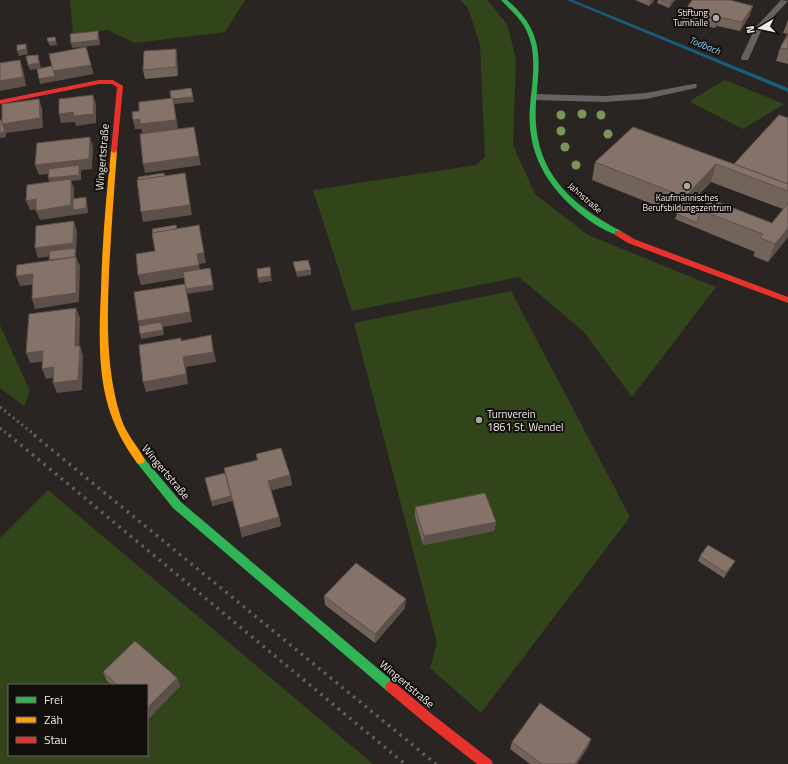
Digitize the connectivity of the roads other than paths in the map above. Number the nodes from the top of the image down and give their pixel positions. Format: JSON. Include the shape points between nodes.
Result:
{"nodes":[{"id":1,"x":504,"y":0,"type":"edge"},
{"id":2,"x":784,"y":0,"type":"edge"},
{"id":3,"x":745,"y":58,"type":"dead end"},
{"id":4,"x":693,"y":86,"type":"dead end"},
{"id":5,"x":534,"y":97,"type":"junction"},
{"id":6,"x":0,"y":102,"type":"edge"},
{"id":7,"x":788,"y":300,"type":"edge"},
{"id":8,"x":487,"y":764,"type":"edge"}],
"edges":[{"from":1,"to":5,"type":"street","name":"Jahnstraße","via":[[521,16],[532,36],[537,57]]},
{"from":2,"to":3,"type":"lane","via":[[759,28]]},
{"from":4,"to":5,"type":"lane","via":[[646,96],[605,99]]},
{"from":5,"to":7,"type":"street","name":"Jahnstraße","via":[[534,139],[544,168],[563,193],[591,218],[632,241]]},
{"from":6,"to":8,"type":"street","name":"Wingertstraße","via":[[99,82],[110,81],[120,86],[107,234],[103,338],[106,380],[116,420],[134,453],[177,505],[429,719]]}]}
